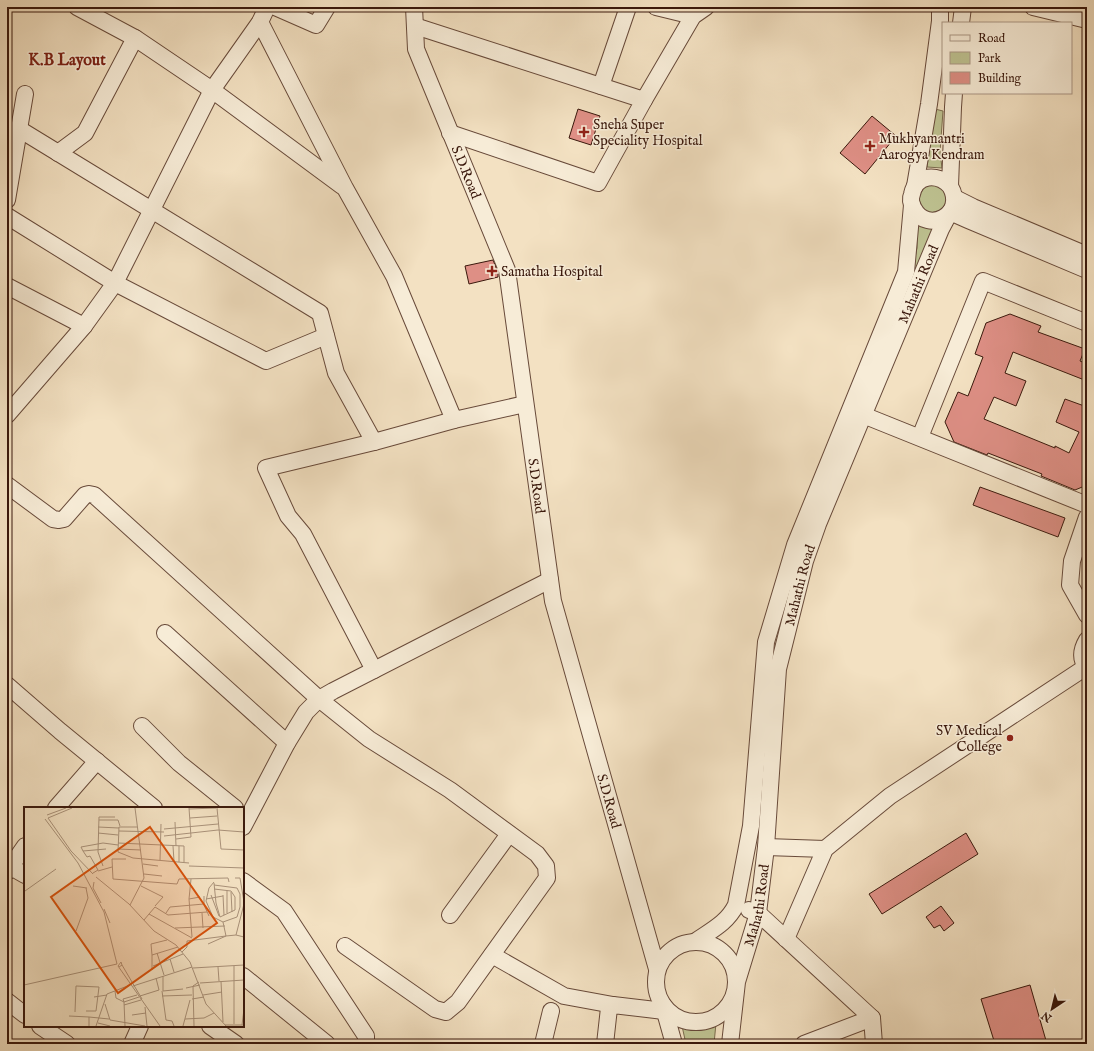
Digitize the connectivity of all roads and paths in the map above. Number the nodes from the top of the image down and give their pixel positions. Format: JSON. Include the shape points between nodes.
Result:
{"nodes":[{"id":1,"x":78,"y":7,"type":"edge"},
{"id":2,"x":267,"y":7,"type":"edge"},
{"id":3,"x":276,"y":7,"type":"edge"},
{"id":4,"x":328,"y":7,"type":"edge"},
{"id":5,"x":414,"y":7,"type":"edge"},
{"id":6,"x":628,"y":7,"type":"edge"},
{"id":7,"x":656,"y":7,"type":"edge"},
{"id":8,"x":706,"y":7,"type":"edge"},
{"id":9,"x":940,"y":7,"type":"edge"},
{"id":10,"x":963,"y":7,"type":"edge"},
{"id":11,"x":1033,"y":7,"type":"edge"},
{"id":12,"x":693,"y":16,"type":"junction"},
{"id":13,"x":1087,"y":20,"type":"edge"},
{"id":14,"x":260,"y":22,"type":"junction"},
{"id":15,"x":961,"y":22,"type":"edge"},
{"id":16,"x":415,"y":26,"type":"junction"},
{"id":17,"x":135,"y":38,"type":"junction"},
{"id":18,"x":601,"y":86,"type":"junction"},
{"id":19,"x":212,"y":90,"type":"junction"},
{"id":20,"x":25,"y":94,"type":"dead end"},
{"id":21,"x":644,"y":100,"type":"junction"},
{"id":22,"x":953,"y":100,"type":"edge"},
{"id":23,"x":929,"y":104,"type":"junction"},
{"id":24,"x":19,"y":129,"type":"junction"},
{"id":25,"x":450,"y":133,"type":"junction"},
{"id":26,"x":58,"y":153,"type":"junction"},
{"id":27,"x":915,"y":186,"type":"junction"},
{"id":28,"x":345,"y":188,"type":"junction"},
{"id":29,"x":952,"y":198,"type":"junction"},
{"id":30,"x":7,"y":200,"type":"edge"},
{"id":31,"x":912,"y":205,"type":"junction"},
{"id":32,"x":152,"y":210,"type":"junction"},
{"id":33,"x":7,"y":216,"type":"edge"},
{"id":34,"x":1087,"y":255,"type":"edge"},
{"id":35,"x":1087,"y":270,"type":"edge"},
{"id":36,"x":115,"y":283,"type":"junction"},
{"id":37,"x":7,"y":286,"type":"edge"},
{"id":38,"x":1087,"y":322,"type":"edge"},
{"id":39,"x":84,"y":326,"type":"junction"},
{"id":40,"x":326,"y":336,"type":"junction"},
{"id":41,"x":525,"y":404,"type":"junction"},
{"id":42,"x":7,"y":415,"type":"edge"},
{"id":43,"x":863,"y":415,"type":"junction"},
{"id":44,"x":454,"y":420,"type":"junction"},
{"id":45,"x":920,"y":437,"type":"junction"},
{"id":46,"x":374,"y":442,"type":"junction"},
{"id":47,"x":7,"y":485,"type":"edge"},
{"id":48,"x":1087,"y":505,"type":"edge"},
{"id":49,"x":1087,"y":517,"type":"edge"},
{"id":50,"x":802,"y":547,"type":"junction"},
{"id":51,"x":550,"y":580,"type":"junction"},
{"id":52,"x":1087,"y":615,"type":"edge"},
{"id":53,"x":165,"y":633,"type":"dead end"},
{"id":54,"x":1087,"y":640,"type":"edge"},
{"id":55,"x":1086,"y":668,"type":"edge"},
{"id":56,"x":374,"y":670,"type":"junction"},
{"id":57,"x":7,"y":685,"type":"edge"},
{"id":58,"x":319,"y":699,"type":"junction"},
{"id":59,"x":142,"y":726,"type":"dead end"},
{"id":60,"x":287,"y":743,"type":"junction"},
{"id":61,"x":98,"y":761,"type":"junction"},
{"id":62,"x":57,"y":807,"type":"edge"},
{"id":63,"x":153,"y":807,"type":"edge"},
{"id":64,"x":234,"y":807,"type":"edge"},
{"id":65,"x":245,"y":820,"type":"edge"},
{"id":66,"x":509,"y":834,"type":"junction"},
{"id":67,"x":24,"y":847,"type":"edge"},
{"id":68,"x":766,"y":847,"type":"junction"},
{"id":69,"x":825,"y":849,"type":"junction"},
{"id":70,"x":8,"y":867,"type":"edge"},
{"id":71,"x":24,"y":875,"type":"edge"},
{"id":72,"x":244,"y":882,"type":"edge"},
{"id":73,"x":736,"y":905,"type":"junction"},
{"id":74,"x":758,"y":913,"type":"junction"},
{"id":75,"x":450,"y":915,"type":"dead end"},
{"id":76,"x":786,"y":939,"type":"junction"},
{"id":77,"x":696,"y":941,"type":"junction"},
{"id":78,"x":345,"y":946,"type":"dead end"},
{"id":79,"x":492,"y":955,"type":"junction"},
{"id":80,"x":657,"y":969,"type":"junction"},
{"id":81,"x":244,"y":977,"type":"edge"},
{"id":82,"x":737,"y":982,"type":"junction"},
{"id":83,"x":7,"y":1001,"type":"edge"},
{"id":84,"x":613,"y":1004,"type":"junction"},
{"id":85,"x":663,"y":1008,"type":"junction"},
{"id":86,"x":551,"y":1011,"type":"dead end"},
{"id":87,"x":24,"y":1014,"type":"edge"},
{"id":88,"x":872,"y":1018,"type":"junction"},
{"id":89,"x":42,"y":1027,"type":"edge"},
{"id":90,"x":140,"y":1027,"type":"edge"},
{"id":91,"x":211,"y":1027,"type":"edge"},
{"id":92,"x":67,"y":1044,"type":"edge"},
{"id":93,"x":132,"y":1044,"type":"edge"},
{"id":94,"x":236,"y":1044,"type":"edge"},
{"id":95,"x":327,"y":1044,"type":"edge"},
{"id":96,"x":366,"y":1044,"type":"edge"},
{"id":97,"x":543,"y":1044,"type":"edge"},
{"id":98,"x":605,"y":1044,"type":"edge"},
{"id":99,"x":674,"y":1044,"type":"edge"},
{"id":100,"x":730,"y":1044,"type":"edge"},
{"id":101,"x":804,"y":1044,"type":"edge"},
{"id":102,"x":874,"y":1044,"type":"edge"}],
"edges":[{"from":1,"to":17,"type":"street"},
{"from":2,"to":14,"type":"street"},
{"from":3,"to":4,"type":"street","via":[[316,25]]},
{"from":5,"to":16,"type":"street","name":"S.D.Road"},
{"from":6,"to":18,"type":"street"},
{"from":7,"to":12,"type":"street"},
{"from":8,"to":12,"type":"street"},
{"from":9,"to":23,"type":"street","name":"Mahathi Road"},
{"from":10,"to":15,"type":"street"},
{"from":11,"to":13,"type":"street"},
{"from":12,"to":21,"type":"street"},
{"from":14,"to":19,"type":"street"},
{"from":14,"to":28,"type":"street"},
{"from":16,"to":18,"type":"street"},
{"from":16,"to":25,"type":"street","name":"S.D.Road","via":[[416,49]]},
{"from":17,"to":19,"type":"street"},
{"from":17,"to":26,"type":"street","via":[[85,133]]},
{"from":18,"to":21,"type":"street"},
{"from":19,"to":28,"type":"street"},
{"from":19,"to":32,"type":"street"},
{"from":20,"to":24,"type":"street"},
{"from":21,"to":25,"type":"street","via":[[598,183]]},
{"from":22,"to":23,"type":"street"},
{"from":22,"to":29,"type":"street","name":"Mahathi Road"},
{"from":23,"to":27,"type":"street","name":"Mahathi Road"},
{"from":24,"to":26,"type":"street"},
{"from":24,"to":30,"type":"street"},
{"from":25,"to":41,"type":"street","name":"S.D.Road","via":[[507,270]]},
{"from":26,"to":32,"type":"street"},
{"from":27,"to":29,"type":"street","via":[[926,178],[940,178],[946,181]]},
{"from":27,"to":31,"type":"street","name":"Mahathi Road","via":[[911,198]]},
{"from":28,"to":44,"type":"street","via":[[394,276]]},
{"from":29,"to":31,"type":"street","via":[[944,217],[937,220],[922,217]]},
{"from":29,"to":34,"type":"street"},
{"from":29,"to":35,"type":"street","via":[[968,220]]},
{"from":29,"to":43,"type":"street","name":"Mahathi Road"},
{"from":31,"to":50,"type":"street","name":"Mahathi Road","via":[[906,272]]},
{"from":32,"to":36,"type":"street"},
{"from":32,"to":40,"type":"street","via":[[320,313]]},
{"from":33,"to":36,"type":"street"},
{"from":36,"to":39,"type":"street"},
{"from":36,"to":40,"type":"street","via":[[266,361]]},
{"from":37,"to":39,"type":"street"},
{"from":38,"to":45,"type":"street","via":[[983,280]]},
{"from":39,"to":42,"type":"street"},
{"from":40,"to":46,"type":"street","via":[[336,373]]},
{"from":41,"to":44,"type":"street"},
{"from":41,"to":51,"type":"street","name":"S.D.Road"},
{"from":43,"to":45,"type":"street"},
{"from":43,"to":50,"type":"street","name":"Mahathi Road"},
{"from":44,"to":46,"type":"street"},
{"from":45,"to":48,"type":"street"},
{"from":46,"to":56,"type":"street","via":[[266,468],[288,516],[302,534]]},
{"from":47,"to":58,"type":"street","via":[[59,520],[64,519],[85,495],[94,495]]},
{"from":49,"to":52,"type":"street","via":[[1072,561],[1070,585]]},
{"from":50,"to":68,"type":"street","name":"Mahathi Road","via":[[805,561],[778,669]]},
{"from":50,"to":73,"type":"street","name":"Mahathi Road","via":[[766,642],[750,826]]},
{"from":51,"to":56,"type":"street"},
{"from":51,"to":80,"type":"street","name":"S.D.Road","via":[[553,601]]},
{"from":53,"to":60,"type":"street"},
{"from":54,"to":55,"type":"street","via":[[1082,654]]},
{"from":55,"to":69,"type":"street","via":[[890,796]]},
{"from":56,"to":58,"type":"street"},
{"from":57,"to":61,"type":"street"},
{"from":58,"to":60,"type":"street","via":[[306,712]]},
{"from":58,"to":66,"type":"street","via":[[369,739],[450,790]]},
{"from":59,"to":64,"type":"street","via":[[179,763]]},
{"from":60,"to":65,"type":"street"},
{"from":61,"to":62,"type":"street"},
{"from":61,"to":63,"type":"street"},
{"from":66,"to":75,"type":"street"},
{"from":66,"to":79,"type":"street","via":[[537,854],[546,866],[547,878]]},
{"from":67,"to":70,"type":"street"},
{"from":68,"to":69,"type":"street"},
{"from":68,"to":74,"type":"street","name":"Mahathi Road"},
{"from":69,"to":76,"type":"street"},
{"from":70,"to":71,"type":"street"},
{"from":72,"to":96,"type":"street","via":[[284,912],[366,1036]]},
{"from":73,"to":74,"type":"street"},
{"from":73,"to":77,"type":"street","name":"Mahathi Road","via":[[724,922]]},
{"from":74,"to":76,"type":"street"},
{"from":74,"to":82,"type":"street","name":"Mahathi Road"},
{"from":76,"to":88,"type":"street"},
{"from":77,"to":80,"type":"street","via":[[672,948],[663,957]]},
{"from":77,"to":82,"type":"street","via":[[709,943],[720,950],[729,959]]},
{"from":78,"to":79,"type":"street","via":[[435,1008],[446,1012],[458,1002]]},
{"from":79,"to":84,"type":"street","via":[[564,996]]},
{"from":80,"to":85,"type":"street","via":[[657,994]]},
{"from":81,"to":95,"type":"street"},
{"from":82,"to":85,"type":"street","via":[[728,1006],[719,1015],[708,1020],[683,1020]]},
{"from":82,"to":100,"type":"street"},
{"from":83,"to":87,"type":"street"},
{"from":84,"to":85,"type":"street"},
{"from":84,"to":98,"type":"street","via":[[609,1008]]},
{"from":85,"to":99,"type":"street"},
{"from":86,"to":97,"type":"street"},
{"from":88,"to":101,"type":"street"},
{"from":88,"to":102,"type":"street"},
{"from":89,"to":92,"type":"street"},
{"from":90,"to":93,"type":"street"},
{"from":91,"to":94,"type":"street"}]}
